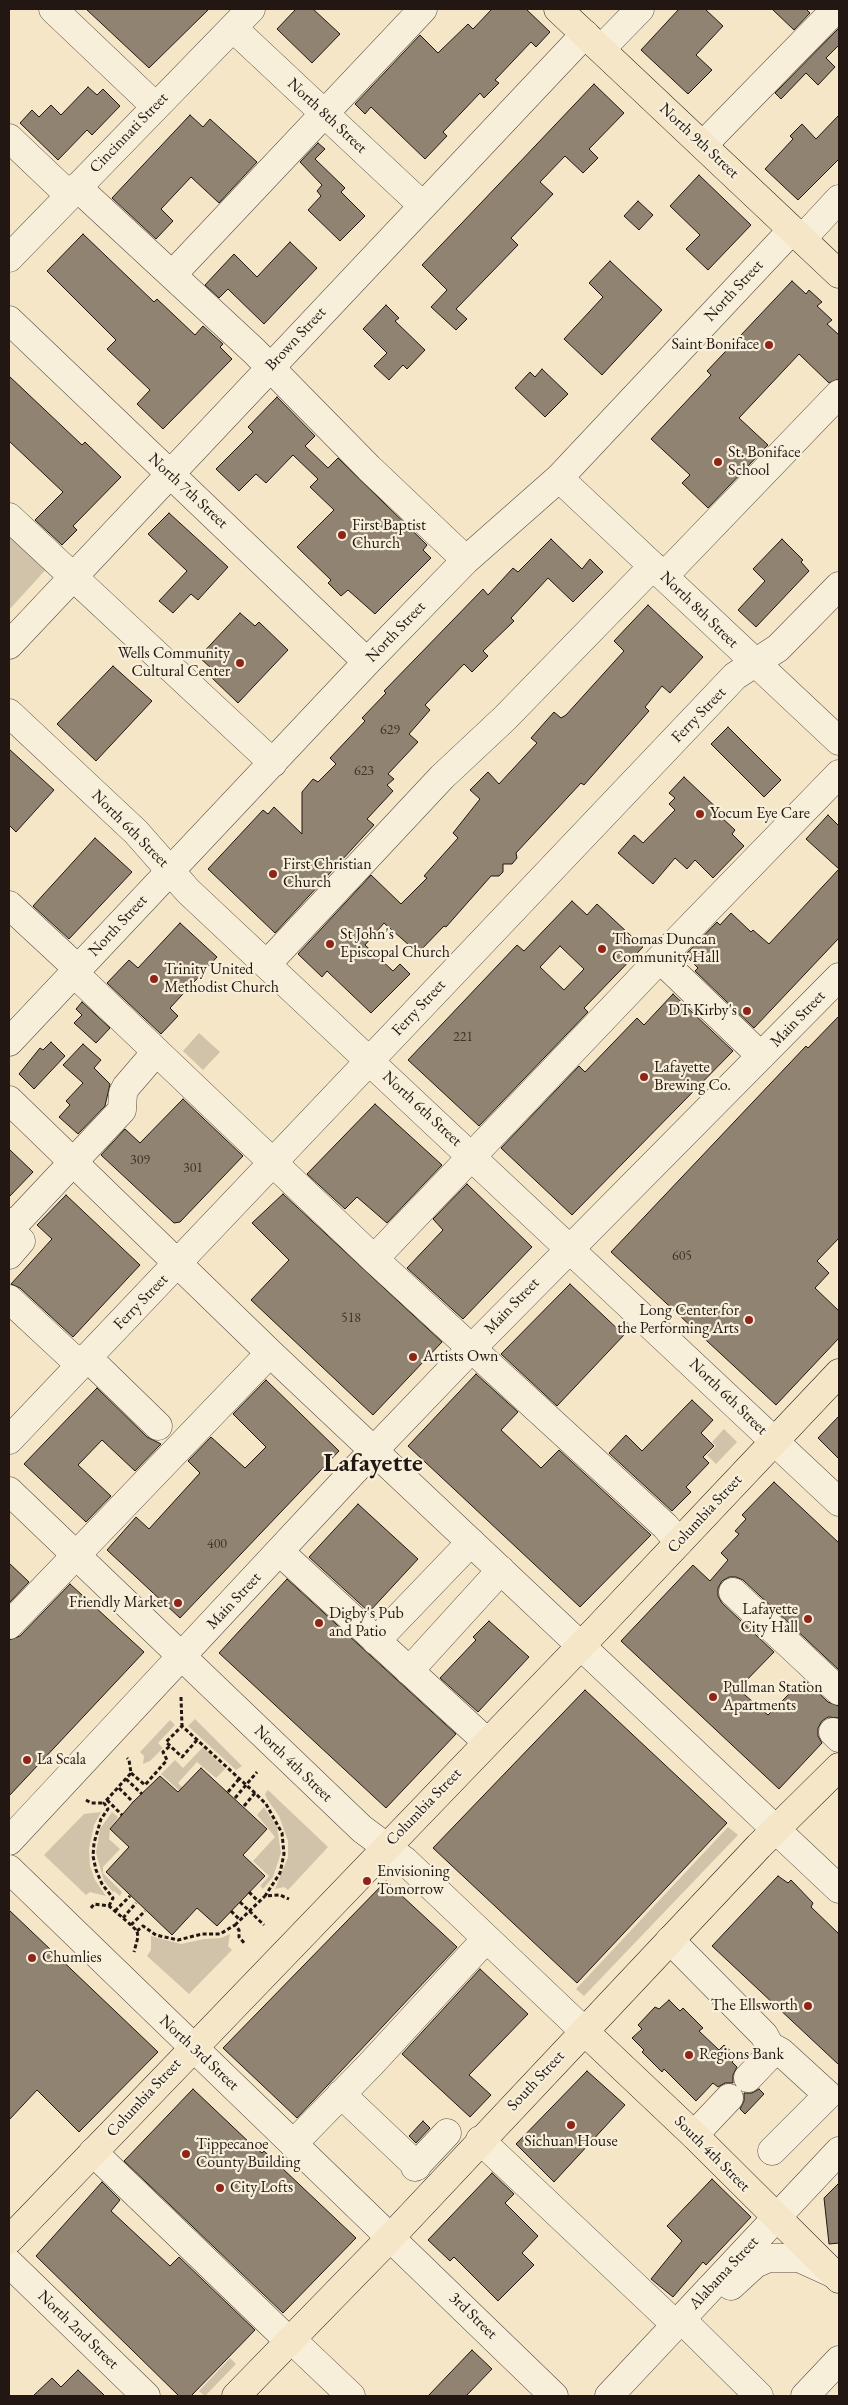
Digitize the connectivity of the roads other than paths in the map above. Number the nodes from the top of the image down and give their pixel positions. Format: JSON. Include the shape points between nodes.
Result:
{"nodes":[{"id":1,"x":423,"y":9,"type":"edge"},
{"id":2,"x":558,"y":9,"type":"edge"},
{"id":3,"x":640,"y":9,"type":"edge"},
{"id":4,"x":836,"y":9,"type":"edge"},
{"id":5,"x":63,"y":12,"type":"edge"},
{"id":6,"x":242,"y":18,"type":"edge"},
{"id":7,"x":593,"y":42,"type":"junction"},
{"id":8,"x":155,"y":106,"type":"junction"},
{"id":9,"x":324,"y":113,"type":"junction"},
{"id":10,"x":9,"y":138,"type":"edge"},
{"id":11,"x":704,"y":144,"type":"junction"},
{"id":12,"x":73,"y":191,"type":"junction"},
{"id":13,"x":839,"y":199,"type":"edge"},
{"id":14,"x":422,"y":205,"type":"junction"},
{"id":15,"x":797,"y":234,"type":"junction"},
{"id":16,"x":9,"y":258,"type":"edge"},
{"id":17,"x":839,"y":274,"type":"edge"},
{"id":18,"x":172,"y":275,"type":"junction"},
{"id":19,"x":9,"y":320,"type":"edge"},
{"id":20,"x":269,"y":367,"type":"junction"},
{"id":21,"x":839,"y":394,"type":"edge"},
{"id":22,"x":170,"y":472,"type":"junction"},
{"id":23,"x":559,"y":478,"type":"junction"},
{"id":24,"x":9,"y":517,"type":"edge"},
{"id":25,"x":466,"y":560,"type":"junction"},
{"id":26,"x":658,"y":571,"type":"junction"},
{"id":27,"x":72,"y":578,"type":"junction"},
{"id":28,"x":839,"y":586,"type":"edge"},
{"id":29,"x":9,"y":645,"type":"edge"},
{"id":30,"x":366,"y":662,"type":"junction"},
{"id":31,"x":755,"y":663,"type":"junction"},
{"id":32,"x":9,"y":713,"type":"edge"},
{"id":33,"x":839,"y":741,"type":"edge"},
{"id":34,"x":273,"y":763,"type":"junction"},
{"id":35,"x":839,"y":774,"type":"edge"},
{"id":36,"x":170,"y":870,"type":"junction"},
{"id":37,"x":9,"y":905,"type":"edge"},
{"id":38,"x":660,"y":959,"type":"junction"},
{"id":39,"x":267,"y":964,"type":"junction"},
{"id":40,"x":76,"y":971,"type":"junction"},
{"id":41,"x":839,"y":977,"type":"edge"},
{"id":42,"x":9,"y":1042,"type":"edge"},
{"id":43,"x":156,"y":1052,"type":"junction"},
{"id":44,"x":761,"y":1056,"type":"junction"},
{"id":45,"x":370,"y":1060,"type":"junction"},
{"id":46,"x":9,"y":1100,"type":"edge"},
{"id":47,"x":473,"y":1157,"type":"junction"},
{"id":48,"x":73,"y":1162,"type":"junction"},
{"id":49,"x":272,"y":1162,"type":"junction"},
{"id":50,"x":13,"y":1239,"type":"edge"},
{"id":51,"x":568,"y":1249,"type":"junction"},
{"id":52,"x":374,"y":1259,"type":"junction"},
{"id":53,"x":177,"y":1264,"type":"junction"},
{"id":54,"x":9,"y":1299,"type":"edge"},
{"id":55,"x":472,"y":1348,"type":"junction"},
{"id":56,"x":270,"y":1353,"type":"junction"},
{"id":57,"x":84,"y":1361,"type":"junction"},
{"id":58,"x":839,"y":1372,"type":"edge"},
{"id":59,"x":158,"y":1426,"type":"dead end"},
{"id":60,"x":9,"y":1440,"type":"edge"},
{"id":61,"x":774,"y":1442,"type":"junction"},
{"id":62,"x":374,"y":1451,"type":"junction"},
{"id":63,"x":9,"y":1491,"type":"edge"},
{"id":64,"x":839,"y":1502,"type":"edge"},
{"id":65,"x":470,"y":1542,"type":"junction"},
{"id":66,"x":679,"y":1542,"type":"junction"},
{"id":67,"x":280,"y":1552,"type":"junction"},
{"id":68,"x":76,"y":1554,"type":"junction"},
{"id":69,"x":501,"y":1570,"type":"junction"},
{"id":70,"x":733,"y":1592,"type":"dead end"},
{"id":71,"x":9,"y":1625,"type":"edge"},
{"id":72,"x":376,"y":1641,"type":"junction"},
{"id":73,"x":581,"y":1646,"type":"junction"},
{"id":74,"x":182,"y":1657,"type":"junction"},
{"id":75,"x":409,"y":1672,"type":"junction"},
{"id":76,"x":839,"y":1690,"type":"edge"},
{"id":77,"x":487,"y":1742,"type":"junction"},
{"id":78,"x":839,"y":1767,"type":"edge"},
{"id":79,"x":775,"y":1829,"type":"junction"},
{"id":80,"x":9,"y":1841,"type":"edge"},
{"id":81,"x":385,"y":1847,"type":"junction"},
{"id":82,"x":9,"y":1869,"type":"edge"},
{"id":83,"x":839,"y":1889,"type":"edge"},
{"id":84,"x":486,"y":1940,"type":"junction"},
{"id":85,"x":670,"y":1940,"type":"junction"},
{"id":86,"x":584,"y":2031,"type":"junction"},
{"id":87,"x":193,"y":2046,"type":"junction"},
{"id":88,"x":770,"y":2046,"type":"junction"},
{"id":89,"x":748,"y":2078,"type":"dead end"},
{"id":90,"x":342,"y":2094,"type":"junction"},
{"id":91,"x":729,"y":2098,"type":"dead end"},
{"id":92,"x":447,"y":2133,"type":"dead end"},
{"id":93,"x":694,"y":2135,"type":"junction"},
{"id":94,"x":480,"y":2140,"type":"junction"},
{"id":95,"x":293,"y":2144,"type":"junction"},
{"id":96,"x":772,"y":2151,"type":"dead end"},
{"id":97,"x":839,"y":2151,"type":"edge"},
{"id":98,"x":93,"y":2152,"type":"junction"},
{"id":99,"x":776,"y":2216,"type":"junction"},
{"id":100,"x":390,"y":2238,"type":"junction"},
{"id":101,"x":9,"y":2240,"type":"edge"},
{"id":102,"x":9,"y":2263,"type":"edge"},
{"id":103,"x":838,"y":2277,"type":"edge"},
{"id":104,"x":684,"y":2316,"type":"junction"},
{"id":105,"x":289,"y":2343,"type":"junction"},
{"id":106,"x":839,"y":2360,"type":"edge"},
{"id":107,"x":331,"y":2394,"type":"edge"},
{"id":108,"x":146,"y":2396,"type":"edge"},
{"id":109,"x":236,"y":2396,"type":"edge"},
{"id":110,"x":554,"y":2396,"type":"edge"},
{"id":111,"x":609,"y":2396,"type":"edge"},
{"id":112,"x":759,"y":2396,"type":"edge"},
{"id":113,"x":805,"y":2396,"type":"edge"}],
"edges":[{"from":1,"to":9,"type":"street"},
{"from":2,"to":7,"type":"main road","name":"North 9th Street"},
{"from":3,"to":7,"type":"street","name":"Brown Street"},
{"from":4,"to":11,"type":"street"},
{"from":5,"to":8,"type":"street"},
{"from":6,"to":8,"type":"street","name":"Cincinnati Street"},
{"from":6,"to":9,"type":"street","name":"North 8th Street"},
{"from":7,"to":11,"type":"main road","name":"North 9th Street"},
{"from":7,"to":14,"type":"street","name":"Brown Street"},
{"from":8,"to":12,"type":"street","name":"Cincinnati Street"},
{"from":9,"to":14,"type":"street","name":"North 8th Street"},
{"from":9,"to":18,"type":"street"},
{"from":10,"to":12,"type":"street"},
{"from":11,"to":15,"type":"main road","name":"North 9th Street"},
{"from":12,"to":16,"type":"street","name":"Cincinnati Street"},
{"from":12,"to":18,"type":"street"},
{"from":13,"to":15,"type":"street","name":"North Street"},
{"from":14,"to":20,"type":"street","name":"Brown Street"},
{"from":15,"to":17,"type":"main road","name":"North 9th Street"},
{"from":15,"to":23,"type":"street","name":"North Street"},
{"from":18,"to":20,"type":"street"},
{"from":19,"to":22,"type":"street","name":"North 7th Street","via":[[153,460]]},
{"from":20,"to":22,"type":"street","name":"Brown Street"},
{"from":20,"to":25,"type":"street"},
{"from":21,"to":26,"type":"street"},
{"from":22,"to":27,"type":"street","name":"Brown Street"},
{"from":22,"to":30,"type":"street","name":"North 7th Street"},
{"from":23,"to":25,"type":"street","name":"North Street"},
{"from":23,"to":26,"type":"street","name":"North 8th Street"},
{"from":24,"to":27,"type":"street"},
{"from":25,"to":30,"type":"street","name":"North Street"},
{"from":26,"to":31,"type":"street","name":"North 8th Street"},
{"from":26,"to":39,"type":"street","via":[[442,777]]},
{"from":27,"to":29,"type":"street","name":"Brown Street"},
{"from":27,"to":34,"type":"street"},
{"from":28,"to":31,"type":"street","name":"Ferry Street","via":[[778,648]]},
{"from":30,"to":34,"type":"street","name":"North Street"},
{"from":31,"to":33,"type":"street","name":"North 8th Street"},
{"from":31,"to":45,"type":"street","name":"Ferry Street","via":[[735,676]]},
{"from":32,"to":36,"type":"street","name":"North 6th Street","via":[[136,832]]},
{"from":34,"to":36,"type":"street","name":"North Street"},
{"from":35,"to":38,"type":"street"},
{"from":36,"to":39,"type":"street","name":"North 6th Street","via":[[188,891]]},
{"from":36,"to":40,"type":"street","name":"North Street"},
{"from":37,"to":40,"type":"street"},
{"from":38,"to":44,"type":"street"},
{"from":38,"to":47,"type":"street"},
{"from":39,"to":45,"type":"street","name":"North 6th Street"},
{"from":40,"to":42,"type":"street","name":"North Street"},
{"from":40,"to":43,"type":"street"},
{"from":41,"to":44,"type":"street","name":"Main Street"},
{"from":43,"to":48,"type":"street","via":[[126,1087],[122,1110]]},
{"from":43,"to":49,"type":"street"},
{"from":44,"to":51,"type":"street","name":"Main Street"},
{"from":45,"to":47,"type":"street","name":"North 6th Street"},
{"from":45,"to":49,"type":"street","name":"Ferry Street"},
{"from":46,"to":48,"type":"street"},
{"from":47,"to":51,"type":"street","name":"North 6th Street"},
{"from":47,"to":52,"type":"street"},
{"from":48,"to":50,"type":"street","via":[[13,1226]]},
{"from":48,"to":53,"type":"street"},
{"from":49,"to":52,"type":"street"},
{"from":49,"to":53,"type":"street","name":"Ferry Street"},
{"from":51,"to":55,"type":"street","name":"Main Street"},
{"from":51,"to":61,"type":"street","name":"North 6th Street"},
{"from":52,"to":55,"type":"street"},
{"from":53,"to":56,"type":"street"},
{"from":53,"to":57,"type":"street","name":"Ferry Street"},
{"from":54,"to":57,"type":"street"},
{"from":55,"to":62,"type":"street","name":"Main Street"},
{"from":55,"to":66,"type":"street","via":[[666,1526]]},
{"from":56,"to":62,"type":"street"},
{"from":56,"to":68,"type":"street"},
{"from":57,"to":59,"type":"street"},
{"from":57,"to":60,"type":"street","name":"Ferry Street"},
{"from":58,"to":61,"type":"main road","name":"Columbia Street"},
{"from":61,"to":64,"type":"street","name":"North 6th Street"},
{"from":61,"to":66,"type":"main road","name":"Columbia Street"},
{"from":62,"to":65,"type":"street"},
{"from":62,"to":67,"type":"street","name":"Main Street"},
{"from":63,"to":68,"type":"street","name":"North 4th Street"},
{"from":65,"to":69,"type":"street"},
{"from":65,"to":72,"type":"street"},
{"from":66,"to":73,"type":"main road","name":"Columbia Street"},
{"from":67,"to":72,"type":"street"},
{"from":67,"to":74,"type":"street","name":"Main Street"},
{"from":68,"to":71,"type":"street"},
{"from":68,"to":74,"type":"street","name":"North 4th Street"},
{"from":69,"to":73,"type":"street"},
{"from":69,"to":75,"type":"street"},
{"from":70,"to":76,"type":"street"},
{"from":72,"to":75,"type":"street"},
{"from":73,"to":77,"type":"main road","name":"Columbia Street"},
{"from":73,"to":79,"type":"street"},
{"from":74,"to":80,"type":"street","name":"Main Street"},
{"from":74,"to":81,"type":"street","name":"North 4th Street","via":[[362,1829]]},
{"from":75,"to":77,"type":"street"},
{"from":77,"to":81,"type":"main road","name":"Columbia Street"},
{"from":78,"to":79,"type":"main road","name":"South Street"},
{"from":79,"to":83,"type":"street"},
{"from":79,"to":85,"type":"main road","name":"South Street"},
{"from":81,"to":84,"type":"street","name":"North 4th Street","via":[[405,1861]]},
{"from":81,"to":87,"type":"main road","name":"Columbia Street"},
{"from":82,"to":87,"type":"street","name":"North 3rd Street"},
{"from":84,"to":86,"type":"street","name":"North 4th Street"},
{"from":84,"to":90,"type":"street"},
{"from":85,"to":86,"type":"main road","name":"South Street"},
{"from":85,"to":88,"type":"street","via":[[746,2015]]},
{"from":86,"to":93,"type":"main road","name":"South 4th Street"},
{"from":86,"to":94,"type":"main road","name":"South Street"},
{"from":87,"to":95,"type":"street","name":"North 3rd Street"},
{"from":87,"to":98,"type":"main road","name":"Columbia Street"},
{"from":88,"to":89,"type":"street","via":[[768,2057]]},
{"from":88,"to":96,"type":"street","via":[[781,2052],[828,2095]]},
{"from":90,"to":92,"type":"street","via":[[419,2164]]},
{"from":90,"to":95,"type":"street"},
{"from":91,"to":93,"type":"street"},
{"from":93,"to":99,"type":"main road","name":"South 4th Street"},
{"from":94,"to":100,"type":"main road","name":"South Street"},
{"from":94,"to":104,"type":"street"},
{"from":95,"to":100,"type":"street","name":"North 3rd Street"},
{"from":97,"to":99,"type":"street","name":"Alabama Street"},
{"from":98,"to":101,"type":"main road","name":"Columbia Street"},
{"from":98,"to":105,"type":"street"},
{"from":99,"to":103,"type":"main road","name":"South 4th Street"},
{"from":99,"to":104,"type":"street","name":"Alabama Street"},
{"from":100,"to":105,"type":"main road","name":"South Street"},
{"from":100,"to":110,"type":"street","name":"3rd Street"},
{"from":102,"to":108,"type":"street","name":"North 2nd Street"},
{"from":103,"to":104,"type":"street","via":[[799,2258],[769,2258],[755,2264],[721,2294]]},
{"from":104,"to":111,"type":"street","name":"Alabama Street"},
{"from":104,"to":112,"type":"street"},
{"from":105,"to":107,"type":"street"},
{"from":105,"to":109,"type":"main road","name":"South Street"},
{"from":106,"to":113,"type":"street"}]}
